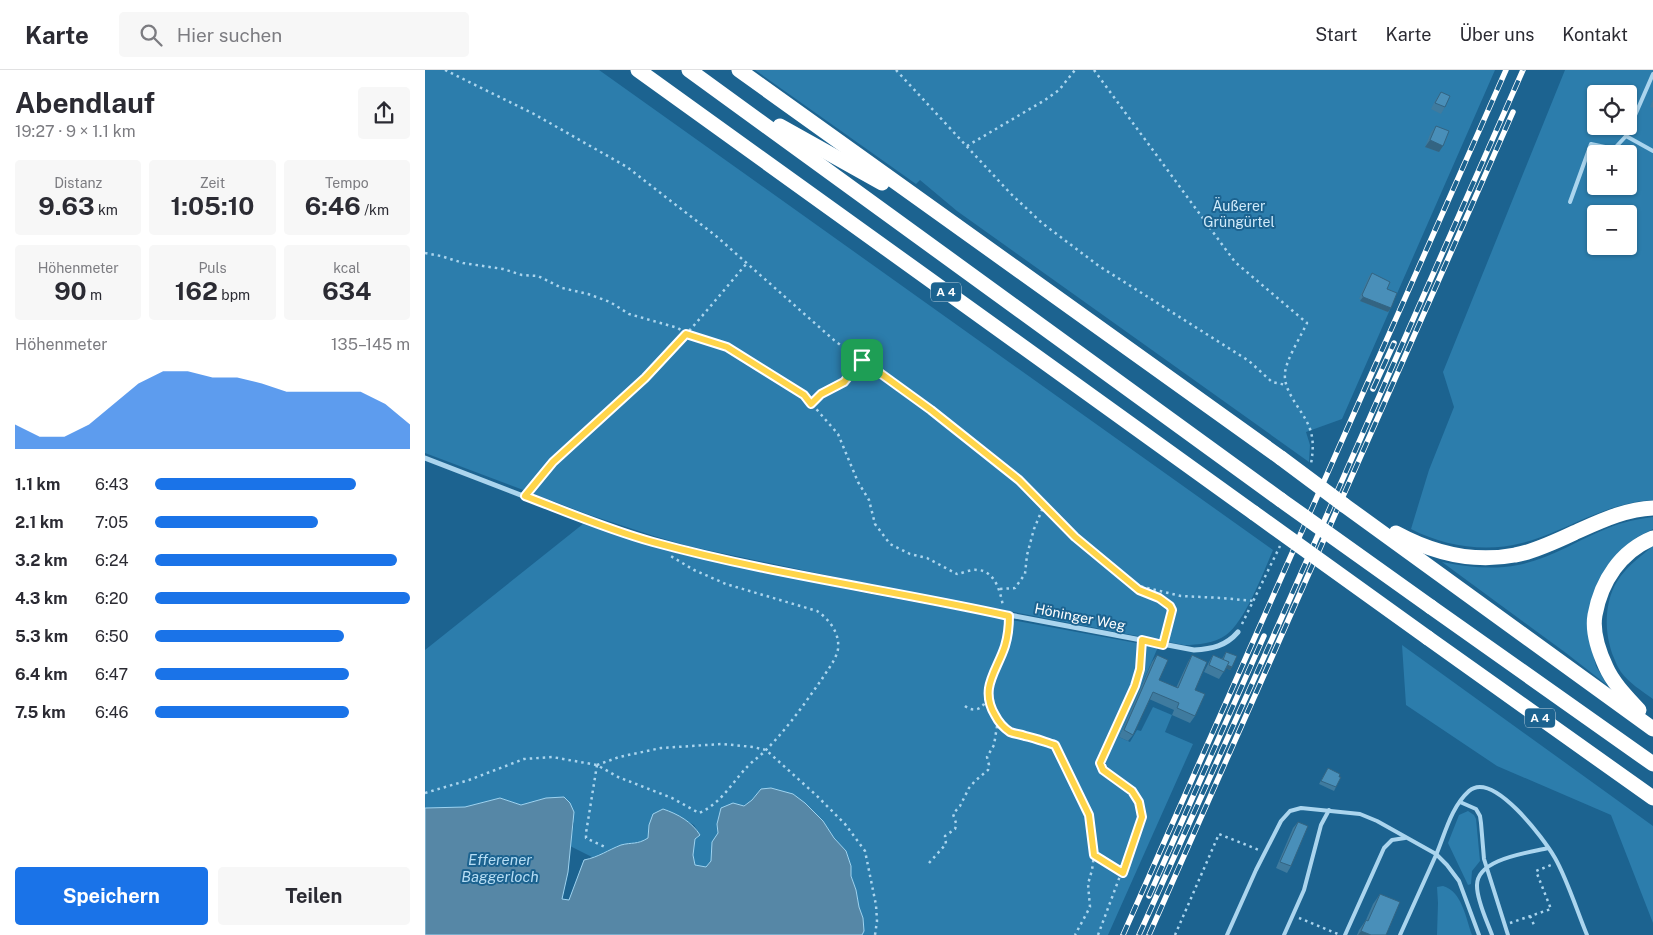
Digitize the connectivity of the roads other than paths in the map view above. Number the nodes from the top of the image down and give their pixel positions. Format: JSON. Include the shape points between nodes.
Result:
{"nodes":[{"id":1,"x":638,"y":70,"type":"edge"},
{"id":2,"x":689,"y":70,"type":"edge"},
{"id":3,"x":739,"y":70,"type":"edge"},
{"id":4,"x":1653,"y":74,"type":"edge"},
{"id":5,"x":720,"y":92,"type":"junction"},
{"id":6,"x":1626,"y":136,"type":"junction"},
{"id":7,"x":1653,"y":151,"type":"edge"},
{"id":8,"x":1570,"y":202,"type":"dead end"},
{"id":9,"x":949,"y":220,"type":"junction"},
{"id":10,"x":425,"y":458,"type":"edge"},
{"id":11,"x":1345,"y":505,"type":"junction"},
{"id":12,"x":1653,"y":508,"type":"edge"},
{"id":13,"x":1653,"y":538,"type":"edge"},
{"id":14,"x":1238,"y":632,"type":"road end"},
{"id":15,"x":1653,"y":727,"type":"edge"},
{"id":16,"x":1653,"y":764,"type":"edge"},
{"id":17,"x":1653,"y":798,"type":"edge"},
{"id":18,"x":1460,"y":802,"type":"junction"},
{"id":19,"x":1329,"y":810,"type":"junction"},
{"id":20,"x":1408,"y":838,"type":"junction"},
{"id":21,"x":1548,"y":848,"type":"junction"},
{"id":22,"x":1436,"y":854,"type":"junction"},
{"id":23,"x":1487,"y":866,"type":"junction"},
{"id":24,"x":1227,"y":935,"type":"edge"},
{"id":25,"x":1284,"y":935,"type":"edge"},
{"id":26,"x":1345,"y":935,"type":"edge"},
{"id":27,"x":1400,"y":935,"type":"edge"},
{"id":28,"x":1479,"y":935,"type":"edge"},
{"id":29,"x":1492,"y":935,"type":"edge"},
{"id":30,"x":1508,"y":935,"type":"edge"},
{"id":31,"x":1587,"y":935,"type":"edge"}],
"edges":[{"from":1,"to":17,"type":"highway","number":"A 4","bridge":true},
{"from":2,"to":5,"type":"highway","number":"A 4"},
{"from":3,"to":9,"type":"highway"},
{"from":4,"to":6,"type":"lane"},
{"from":5,"to":9,"type":"highway"},
{"from":5,"to":16,"type":"highway","number":"A 4","bridge":true,"via":[[1281,500]]},
{"from":6,"to":7,"type":"lane"},
{"from":6,"to":8,"type":"lane","via":[[1614,149],[1591,144]]},
{"from":9,"to":11,"type":"highway","bridge":true},
{"from":10,"to":14,"type":"street","name":"Höninger Weg","via":[[652,542],[783,572],[1195,650],[1224,644]]},
{"from":11,"to":12,"type":"highway","via":[[1434,551],[1475,558],[1516,555],[1609,518]]},
{"from":11,"to":15,"type":"highway"},
{"from":13,"to":15,"type":"highway","via":[[1621,560],[1604,584],[1595,616],[1596,639],[1606,669]]},
{"from":18,"to":21,"type":"lane","via":[[1474,788],[1482,786],[1493,790],[1518,811]]},
{"from":18,"to":22,"type":"lane"},
{"from":18,"to":23,"type":"lane","via":[[1476,809],[1479,816]]},
{"from":19,"to":20,"type":"lane","via":[[1360,814]]},
{"from":19,"to":24,"type":"lane","via":[[1301,808],[1289,811],[1281,821]]},
{"from":19,"to":25,"type":"lane","via":[[1321,824],[1304,890]]},
{"from":20,"to":22,"type":"lane"},
{"from":20,"to":26,"type":"lane","via":[[1392,840],[1384,848]]},
{"from":21,"to":23,"type":"lane"},
{"from":21,"to":31,"type":"lane"},
{"from":22,"to":27,"type":"lane"},
{"from":22,"to":28,"type":"lane","via":[[1459,882]]},
{"from":23,"to":29,"type":"lane","via":[[1477,878],[1477,890]]},
{"from":23,"to":30,"type":"lane"}]}
